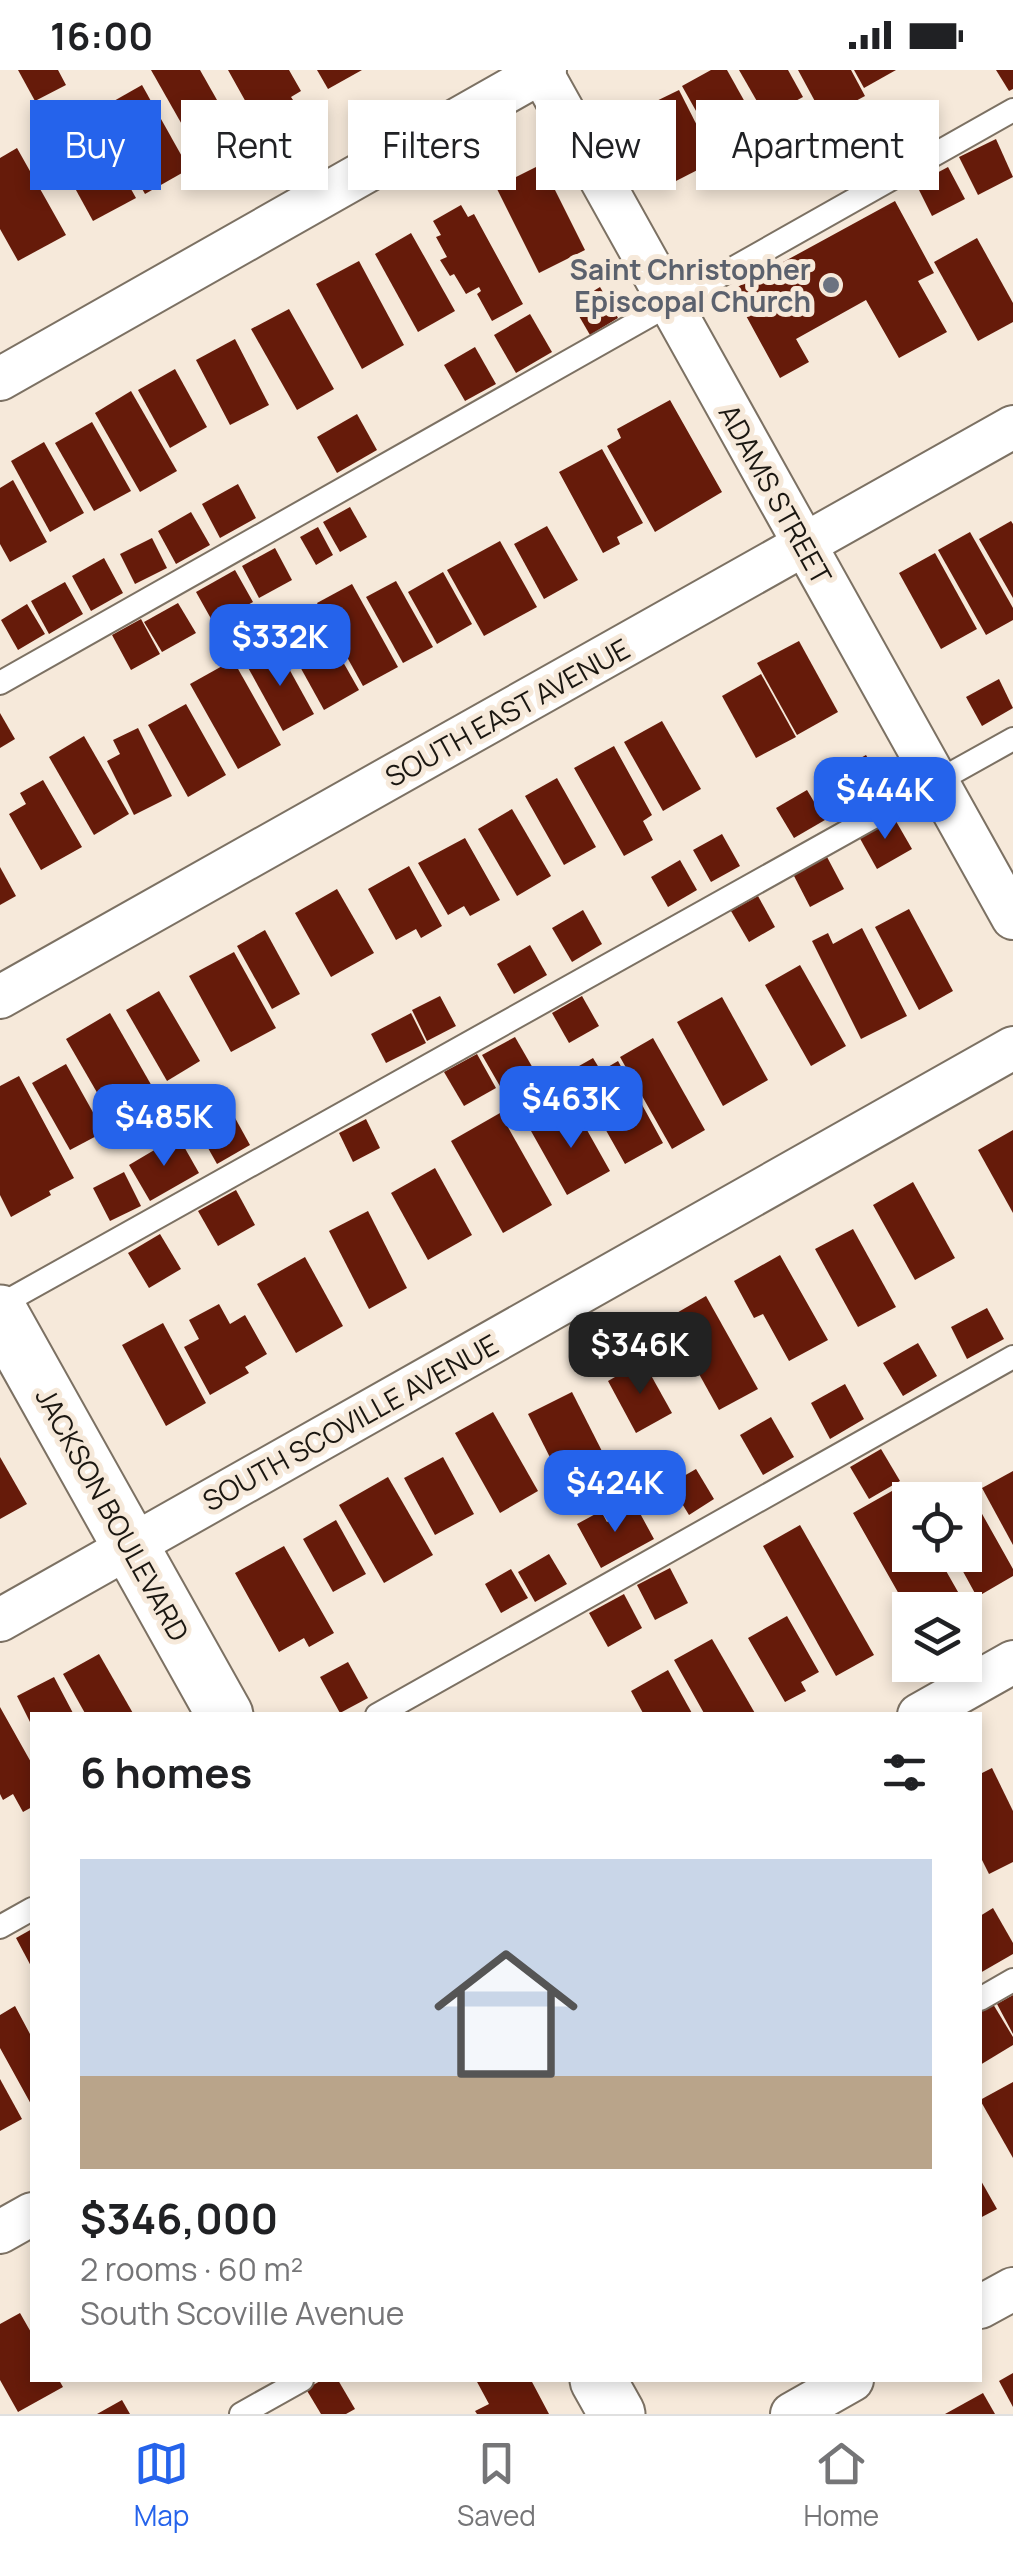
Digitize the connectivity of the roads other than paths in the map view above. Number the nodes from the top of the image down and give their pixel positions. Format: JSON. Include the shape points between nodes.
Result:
{"nodes":[{"id":1,"x":542,"y":71,"type":"edge"},
{"id":2,"x":1013,"y":110,"type":"edge"},
{"id":3,"x":670,"y":304,"type":"junction"},
{"id":4,"x":0,"y":379,"type":"edge"},
{"id":5,"x":1013,"y":427,"type":"edge"},
{"id":6,"x":804,"y":544,"type":"junction"},
{"id":7,"x":0,"y":683,"type":"edge"},
{"id":8,"x":1013,"y":739,"type":"edge"},
{"id":9,"x":937,"y":782,"type":"junction"},
{"id":10,"x":1013,"y":918,"type":"edge"},
{"id":11,"x":0,"y":998,"type":"edge"},
{"id":12,"x":1013,"y":1048,"type":"edge"},
{"id":13,"x":0,"y":1305,"type":"edge"},
{"id":14,"x":0,"y":1313,"type":"edge"},
{"id":15,"x":1013,"y":1357,"type":"edge"},
{"id":16,"x":130,"y":1546,"type":"junction"},
{"id":17,"x":0,"y":1620,"type":"edge"},
{"id":18,"x":1013,"y":1662,"type":"edge"},
{"id":19,"x":223,"y":1712,"type":"edge"},
{"id":20,"x":382,"y":1712,"type":"edge"},
{"id":21,"x":923,"y":1712,"type":"edge"},
{"id":22,"x":30,"y":1910,"type":"edge"},
{"id":23,"x":0,"y":1927,"type":"edge"},
{"id":24,"x":1013,"y":1980,"type":"edge"},
{"id":25,"x":982,"y":1998,"type":"edge"},
{"id":26,"x":30,"y":2215,"type":"edge"},
{"id":27,"x":0,"y":2232,"type":"edge"},
{"id":28,"x":1013,"y":2289,"type":"edge"},
{"id":29,"x":982,"y":2306,"type":"edge"},
{"id":30,"x":298,"y":2382,"type":"edge"},
{"id":31,"x":599,"y":2382,"type":"edge"},
{"id":32,"x":848,"y":2382,"type":"edge"},
{"id":33,"x":241,"y":2414,"type":"edge"},
{"id":34,"x":618,"y":2414,"type":"edge"},
{"id":35,"x":792,"y":2414,"type":"edge"}],
"edges":[{"from":1,"to":3,"type":"street","name":"ADAMS STREET"},
{"from":1,"to":4,"type":"street"},
{"from":2,"to":3,"type":"lane"},
{"from":3,"to":6,"type":"street","name":"ADAMS STREET"},
{"from":3,"to":7,"type":"lane"},
{"from":5,"to":6,"type":"street","name":"SOUTH EAST AVENUE"},
{"from":6,"to":9,"type":"street","name":"ADAMS STREET"},
{"from":6,"to":11,"type":"street","name":"SOUTH EAST AVENUE"},
{"from":8,"to":9,"type":"lane"},
{"from":9,"to":10,"type":"street","name":"ADAMS STREET"},
{"from":9,"to":13,"type":"lane"},
{"from":12,"to":16,"type":"street","name":"SOUTH SCOVILLE AVENUE"},
{"from":14,"to":16,"type":"street","name":"JACKSON BOULEVARD"},
{"from":15,"to":20,"type":"lane"},
{"from":16,"to":17,"type":"street","name":"SOUTH SCOVILLE AVENUE"},
{"from":16,"to":19,"type":"street","name":"JACKSON BOULEVARD"},
{"from":18,"to":21,"type":"street"},
{"from":22,"to":23,"type":"lane"},
{"from":24,"to":25,"type":"lane"},
{"from":26,"to":27,"type":"street"},
{"from":28,"to":29,"type":"street"},
{"from":30,"to":33,"type":"lane"},
{"from":31,"to":34,"type":"street"},
{"from":32,"to":35,"type":"street"}]}
